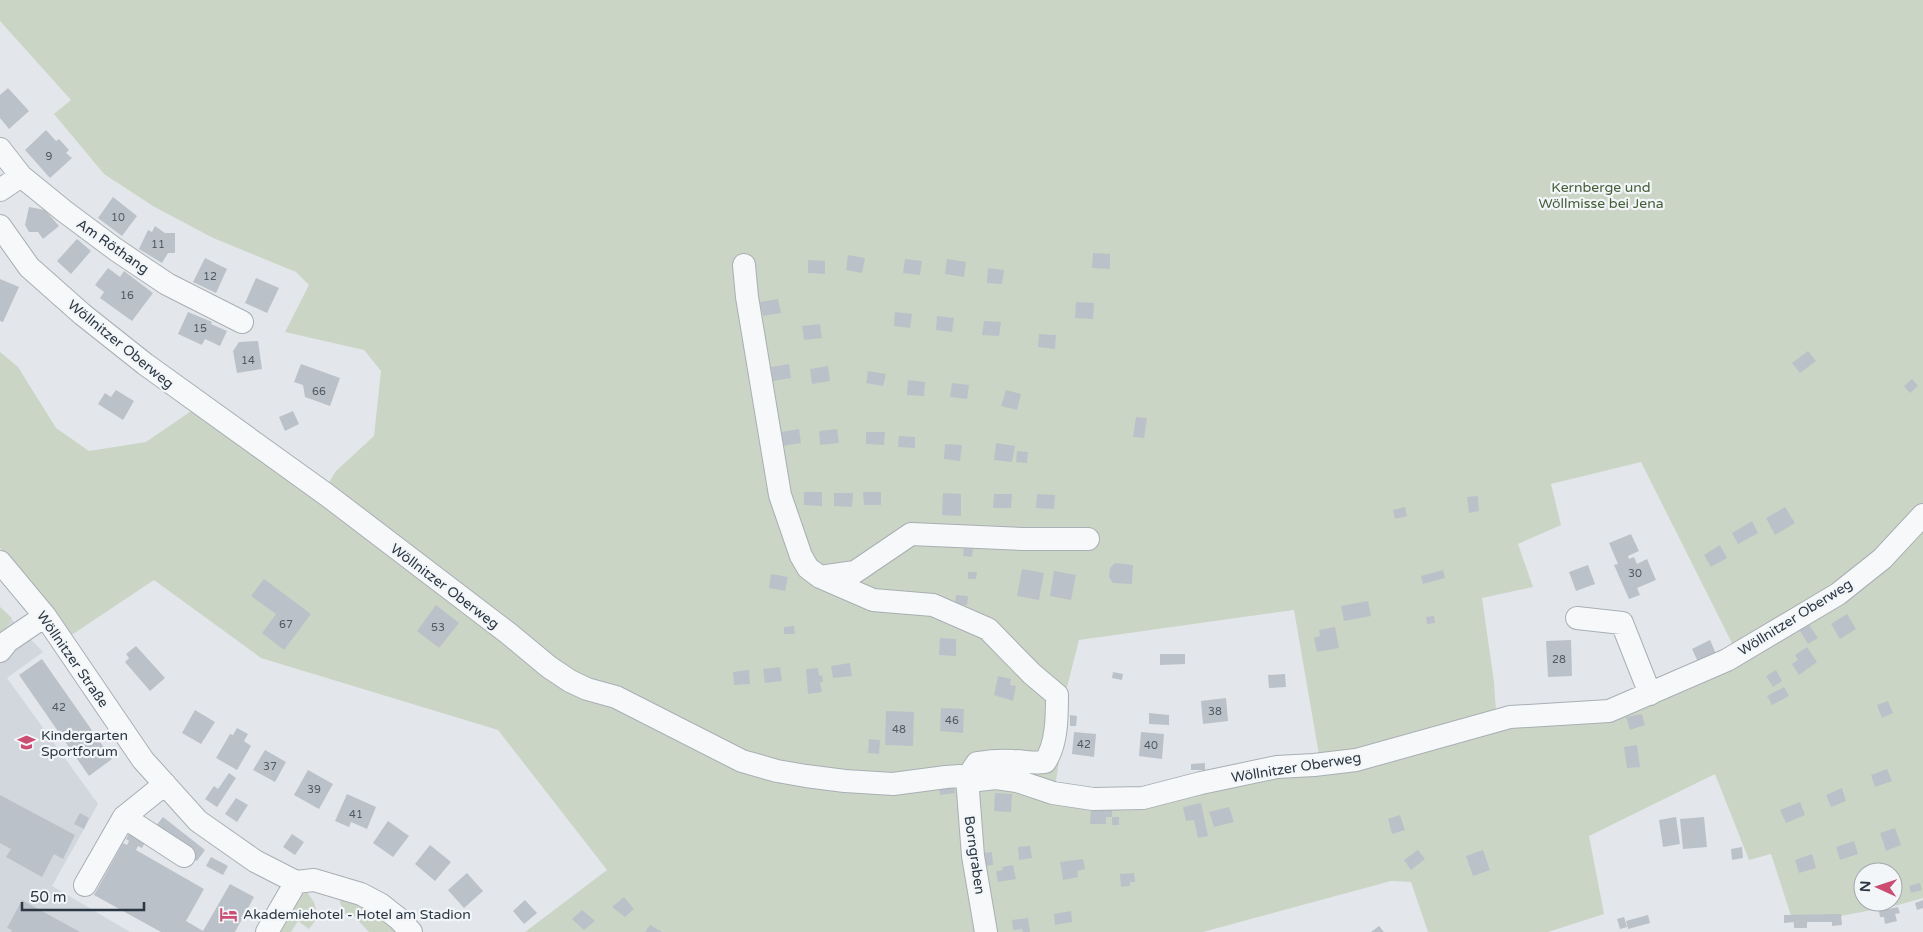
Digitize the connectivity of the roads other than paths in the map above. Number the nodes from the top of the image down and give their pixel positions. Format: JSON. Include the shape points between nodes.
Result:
{"nodes":[{"id":1,"x":0,"y":149,"type":"edge"},
{"id":2,"x":21,"y":176,"type":"junction"},
{"id":3,"x":0,"y":190,"type":"edge"},
{"id":4,"x":0,"y":226,"type":"edge"},
{"id":5,"x":744,"y":265,"type":"dead end"},
{"id":6,"x":242,"y":322,"type":"dead end"},
{"id":7,"x":1923,"y":515,"type":"edge"},
{"id":8,"x":1088,"y":539,"type":"dead end"},
{"id":9,"x":0,"y":562,"type":"edge"},
{"id":10,"x":820,"y":577,"type":"junction"},
{"id":11,"x":45,"y":616,"type":"junction"},
{"id":12,"x":1577,"y":618,"type":"dead end"},
{"id":13,"x":0,"y":651,"type":"edge"},
{"id":14,"x":1650,"y":694,"type":"junction"},
{"id":15,"x":967,"y":778,"type":"junction"},
{"id":16,"x":165,"y":784,"type":"junction"},
{"id":17,"x":124,"y":817,"type":"junction"},
{"id":18,"x":184,"y":856,"type":"dead end"},
{"id":19,"x":296,"y":882,"type":"junction"},
{"id":20,"x":85,"y":885,"type":"dead end"},
{"id":21,"x":267,"y":932,"type":"edge"},
{"id":22,"x":411,"y":932,"type":"edge"},
{"id":23,"x":986,"y":932,"type":"edge"}],
"edges":[{"from":1,"to":2,"type":"street","name":"Am Röthang"},
{"from":2,"to":3,"type":"street"},
{"from":2,"to":6,"type":"street","name":"Am Röthang","via":[[64,211],[167,284]]},
{"from":4,"to":15,"type":"street","name":"Wöllnitzer Oberweg","via":[[30,267],[124,348],[327,495],[570,681],[616,697],[742,761],[777,771],[893,784],[946,777]]},
{"from":5,"to":10,"type":"street","via":[[780,494],[801,556],[808,568]]},
{"from":7,"to":14,"type":"street","name":"Wöllnitzer Oberweg","via":[[1882,559],[1838,594],[1727,660]]},
{"from":8,"to":10,"type":"street","via":[[911,534],[855,572]]},
{"from":9,"to":11,"type":"street","name":"Wöllnitzer Straße"},
{"from":10,"to":15,"type":"street","via":[[873,600],[933,605],[988,629],[1057,695],[1057,717],[1050,755],[1045,762],[993,761],[978,764]]},
{"from":11,"to":13,"type":"street","via":[[8,641]]},
{"from":11,"to":16,"type":"street","name":"Wöllnitzer Straße","via":[[143,760]]},
{"from":12,"to":14,"type":"street","via":[[1622,623]]},
{"from":14,"to":15,"type":"street","name":"Wöllnitzer Oberweg","via":[[1609,711],[1510,716],[1356,760],[1277,767],[1143,798],[1093,799],[1054,793],[1017,781]]},
{"from":15,"to":23,"type":"street","name":"Borngraben","via":[[974,856]]},
{"from":16,"to":17,"type":"street"},
{"from":16,"to":19,"type":"street","name":"Wöllnitzer Straße","via":[[198,821],[255,860]]},
{"from":17,"to":18,"type":"street"},
{"from":17,"to":20,"type":"street"},
{"from":19,"to":21,"type":"street"},
{"from":19,"to":22,"type":"street","name":"Wöllnitzer Straße","via":[[314,880],[361,894],[380,904]]}]}
